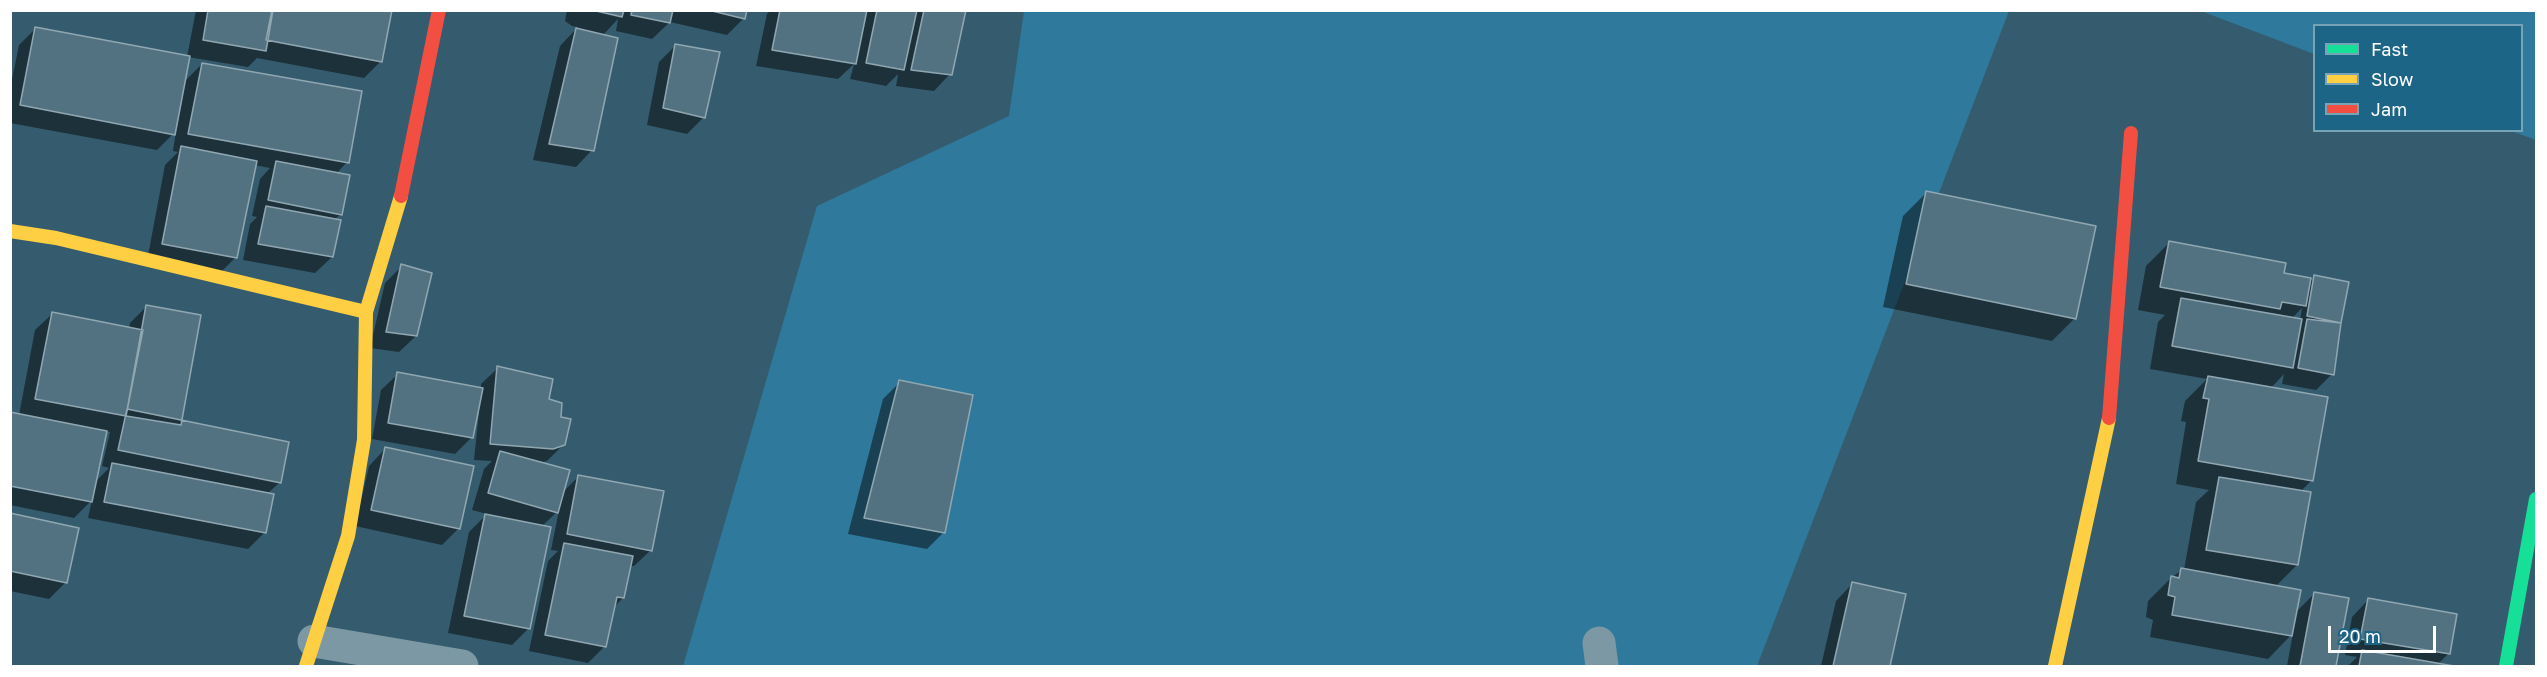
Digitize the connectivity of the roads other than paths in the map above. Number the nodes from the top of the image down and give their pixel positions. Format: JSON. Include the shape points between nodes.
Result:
{"nodes":[{"id":1,"x":439,"y":10,"type":"edge"},
{"id":2,"x":2132,"y":133,"type":"dead end"},
{"id":3,"x":10,"y":231,"type":"edge"},
{"id":4,"x":366,"y":312,"type":"junction"},
{"id":5,"x":2536,"y":499,"type":"edge"},
{"id":6,"x":310,"y":654,"type":"edge"},
{"id":7,"x":462,"y":666,"type":"edge"},
{"id":8,"x":2055,"y":666,"type":"edge"},
{"id":9,"x":2506,"y":666,"type":"edge"}],
"edges":[{"from":1,"to":4,"type":"street","via":[[400,200]]},
{"from":2,"to":8,"type":"street","via":[[2108,429]]},
{"from":3,"to":4,"type":"street","via":[[56,238]]},
{"from":4,"to":6,"type":"street","via":[[364,440],[348,536]]},
{"from":5,"to":9,"type":"street"},
{"from":6,"to":7,"type":"street"}]}
